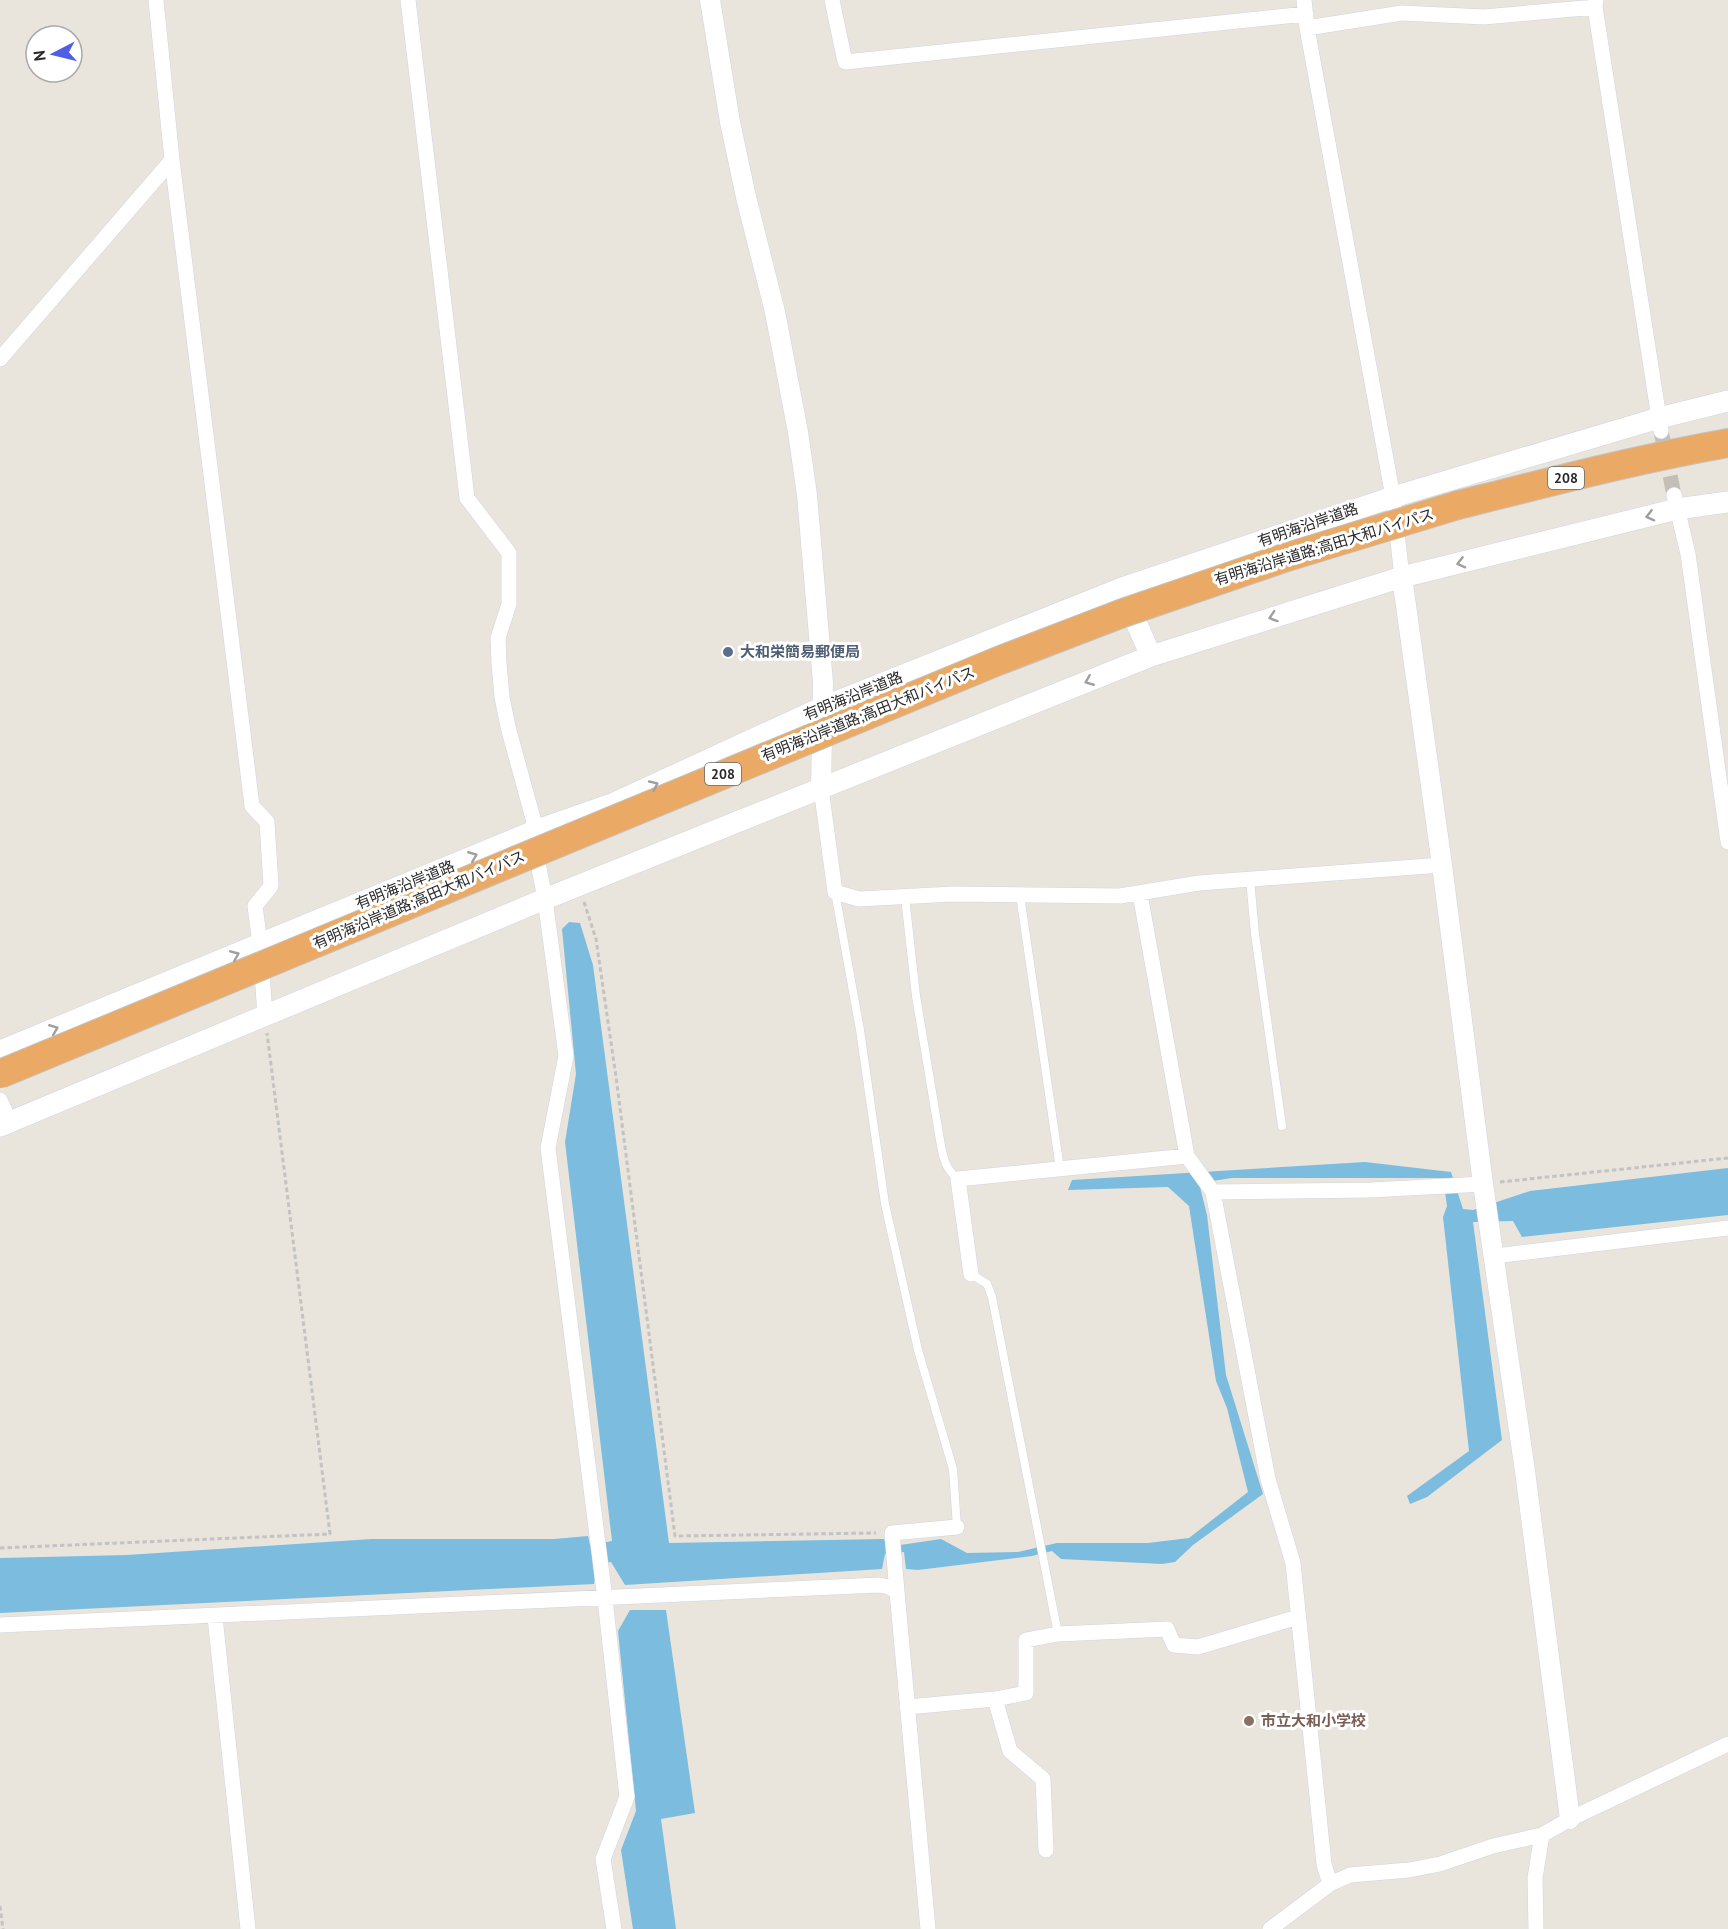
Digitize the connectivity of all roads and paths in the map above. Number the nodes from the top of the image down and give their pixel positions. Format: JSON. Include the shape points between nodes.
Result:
{"nodes":[{"id":1,"x":156,"y":0,"type":"edge"},
{"id":2,"x":408,"y":0,"type":"edge"},
{"id":3,"x":710,"y":0,"type":"edge"},
{"id":4,"x":832,"y":0,"type":"edge"},
{"id":5,"x":1596,"y":3,"type":"edge"},
{"id":6,"x":1402,"y":6,"type":"edge"},
{"id":7,"x":1305,"y":14,"type":"edge"},
{"id":8,"x":172,"y":160,"type":"junction"},
{"id":9,"x":0,"y":359,"type":"edge"},
{"id":10,"x":1728,"y":401,"type":"edge"},
{"id":11,"x":1665,"y":434,"type":"junction"},
{"id":12,"x":1728,"y":443,"type":"edge"},
{"id":13,"x":1728,"y":450,"type":"edge"},
{"id":14,"x":1393,"y":497,"type":"junction"},
{"id":15,"x":1676,"y":502,"type":"junction"},
{"id":16,"x":1728,"y":502,"type":"edge"},
{"id":17,"x":1402,"y":577,"type":"junction"},
{"id":18,"x":1122,"y":588,"type":"junction"},
{"id":19,"x":1151,"y":656,"type":"junction"},
{"id":20,"x":823,"y":707,"type":"junction"},
{"id":21,"x":821,"y":788,"type":"junction"},
{"id":22,"x":532,"y":832,"type":"junction"},
{"id":23,"x":1728,"y":842,"type":"edge"},
{"id":24,"x":1442,"y":865,"type":"junction"},
{"id":25,"x":1250,"y":879,"type":"junction"},
{"id":26,"x":579,"y":885,"type":"junction"},
{"id":27,"x":836,"y":892,"type":"junction"},
{"id":28,"x":1140,"y":894,"type":"junction"},
{"id":29,"x":1020,"y":895,"type":"junction"},
{"id":30,"x":905,"y":897,"type":"junction"},
{"id":31,"x":545,"y":899,"type":"junction"},
{"id":32,"x":260,"y":945,"type":"junction"},
{"id":33,"x":265,"y":1016,"type":"junction"},
{"id":34,"x":0,"y":1051,"type":"edge"},
{"id":35,"x":0,"y":1074,"type":"edge"},
{"id":36,"x":0,"y":1101,"type":"edge"},
{"id":37,"x":5,"y":1124,"type":"edge"},
{"id":38,"x":1282,"y":1126,"type":"dead end"},
{"id":39,"x":1187,"y":1156,"type":"junction"},
{"id":40,"x":1728,"y":1158,"type":"edge"},
{"id":41,"x":1060,"y":1169,"type":"junction"},
{"id":42,"x":958,"y":1179,"type":"junction"},
{"id":43,"x":1484,"y":1184,"type":"junction"},
{"id":44,"x":1213,"y":1192,"type":"junction"},
{"id":45,"x":1728,"y":1228,"type":"edge"},
{"id":46,"x":1495,"y":1256,"type":"junction"},
{"id":47,"x":970,"y":1274,"type":"joint"},
{"id":48,"x":957,"y":1527,"type":"joint"},
{"id":49,"x":892,"y":1533,"type":"junction"},
{"id":50,"x":0,"y":1548,"type":"edge"},
{"id":51,"x":897,"y":1592,"type":"junction"},
{"id":52,"x":605,"y":1599,"type":"junction"},
{"id":53,"x":215,"y":1617,"type":"junction"},
{"id":54,"x":1298,"y":1617,"type":"junction"},
{"id":55,"x":0,"y":1625,"type":"edge"},
{"id":56,"x":1058,"y":1634,"type":"junction"},
{"id":57,"x":995,"y":1699,"type":"junction"},
{"id":58,"x":907,"y":1707,"type":"junction"},
{"id":59,"x":1728,"y":1743,"type":"edge"},
{"id":60,"x":1570,"y":1814,"type":"junction"},
{"id":61,"x":1542,"y":1835,"type":"junction"},
{"id":62,"x":1046,"y":1850,"type":"dead end"},
{"id":63,"x":1329,"y":1881,"type":"junction"},
{"id":64,"x":0,"y":1906,"type":"edge"},
{"id":65,"x":3,"y":1929,"type":"edge"},
{"id":66,"x":248,"y":1929,"type":"edge"},
{"id":67,"x":614,"y":1929,"type":"edge"},
{"id":68,"x":928,"y":1929,"type":"edge"},
{"id":69,"x":1270,"y":1929,"type":"edge"},
{"id":70,"x":1536,"y":1929,"type":"edge"}],
"edges":[{"from":1,"to":8,"type":"street"},
{"from":2,"to":22,"type":"street","via":[[467,498],[508,553],[509,604],[498,638],[499,663],[508,727],[534,822]]},
{"from":3,"to":20,"type":"street","via":[[730,122],[775,312],[798,432],[807,495]]},
{"from":4,"to":7,"type":"street","via":[[845,62]]},
{"from":5,"to":6,"type":"street","via":[[1484,17]]},
{"from":5,"to":11,"type":"street"},
{"from":6,"to":7,"type":"street"},
{"from":7,"to":14,"type":"street"},
{"from":8,"to":9,"type":"street"},
{"from":8,"to":32,"type":"street","via":[[252,806],[267,822],[271,886],[255,906]]},
{"from":10,"to":11,"type":"main road","name":"有明海沿岸道路"},
{"from":11,"to":12,"type":"highway","name":"有明海沿岸道路;高田大和バイパス","number":"208"},
{"from":11,"to":13,"type":"highway"},
{"from":11,"to":14,"type":"main road","name":"有明海沿岸道路"},
{"from":11,"to":35,"type":"highway","name":"有明海沿岸道路;高田大和バイパス","number":"208","bridge":true,"via":[[1458,506],[1273,561],[1124,612]]},
{"from":14,"to":17,"type":"street"},
{"from":14,"to":18,"type":"main road","name":"有明海沿岸道路"},
{"from":15,"to":16,"type":"main road"},
{"from":15,"to":17,"type":"main road","one_way":true},
{"from":15,"to":23,"type":"street","via":[[1688,554]]},
{"from":17,"to":19,"type":"main road","one_way":true},
{"from":17,"to":24,"type":"street"},
{"from":18,"to":19,"type":"main road"},
{"from":18,"to":20,"type":"main road","name":"有明海沿岸道路"},
{"from":19,"to":21,"type":"main road","one_way":true},
{"from":20,"to":21,"type":"street"},
{"from":22,"to":20,"type":"main road","name":"有明海沿岸道路","one_way":true,"via":[[612,804]]},
{"from":21,"to":26,"type":"main road"},
{"from":21,"to":27,"type":"street"},
{"from":22,"to":31,"type":"street"},
{"from":32,"to":22,"type":"main road","name":"有明海沿岸道路","one_way":true},
{"from":24,"to":25,"type":"street"},
{"from":24,"to":43,"type":"street"},
{"from":25,"to":28,"type":"street"},
{"from":25,"to":38,"type":"lane"},
{"from":26,"to":31,"type":"main road"},
{"from":26,"to":49,"type":"path","via":[[596,939],[675,1536]]},
{"from":27,"to":30,"type":"street","via":[[859,899]]},
{"from":27,"to":48,"type":"lane","via":[[885,1204],[918,1350],[952,1469]]},
{"from":28,"to":29,"type":"street"},
{"from":28,"to":39,"type":"street"},
{"from":29,"to":30,"type":"street"},
{"from":29,"to":41,"type":"lane"},
{"from":30,"to":42,"type":"lane","via":[[916,996],[944,1164]]},
{"from":31,"to":33,"type":"main road"},
{"from":31,"to":52,"type":"street","via":[[566,1056],[548,1148]]},
{"from":32,"to":33,"type":"street"},
{"from":34,"to":32,"type":"main road","name":"有明海沿岸道路","one_way":true},
{"from":33,"to":37,"type":"main road"},
{"from":33,"to":50,"type":"path","via":[[330,1534]]},
{"from":36,"to":37,"type":"street"},
{"from":39,"to":41,"type":"street"},
{"from":39,"to":44,"type":"street"},
{"from":40,"to":43,"type":"path"},
{"from":41,"to":42,"type":"street"},
{"from":42,"to":47,"type":"street"},
{"from":43,"to":44,"type":"street"},
{"from":43,"to":46,"type":"street"},
{"from":44,"to":54,"type":"street","via":[[1268,1479],[1293,1563]]},
{"from":45,"to":46,"type":"street"},
{"from":46,"to":60,"type":"street"},
{"from":47,"to":56,"type":"lane","via":[[987,1284],[992,1297]]},
{"from":48,"to":49,"type":"street"},
{"from":49,"to":51,"type":"street"},
{"from":51,"to":52,"type":"street","via":[[879,1585]]},
{"from":51,"to":58,"type":"street"},
{"from":52,"to":53,"type":"street"},
{"from":52,"to":67,"type":"street","via":[[627,1797],[603,1859]]},
{"from":53,"to":55,"type":"street"},
{"from":53,"to":66,"type":"street"},
{"from":54,"to":56,"type":"street","via":[[1198,1647],[1174,1645],[1167,1629]]},
{"from":54,"to":63,"type":"street"},
{"from":56,"to":57,"type":"street","via":[[1026,1640],[1026,1693]]},
{"from":57,"to":58,"type":"street"},
{"from":57,"to":62,"type":"street","via":[[1010,1751],[1043,1779]]},
{"from":58,"to":68,"type":"street"},
{"from":59,"to":60,"type":"street"},
{"from":60,"to":61,"type":"street"},
{"from":61,"to":63,"type":"street","via":[[1440,1864]]},
{"from":61,"to":70,"type":"street","via":[[1535,1878]]},
{"from":63,"to":69,"type":"street"},
{"from":64,"to":65,"type":"path"}]}
